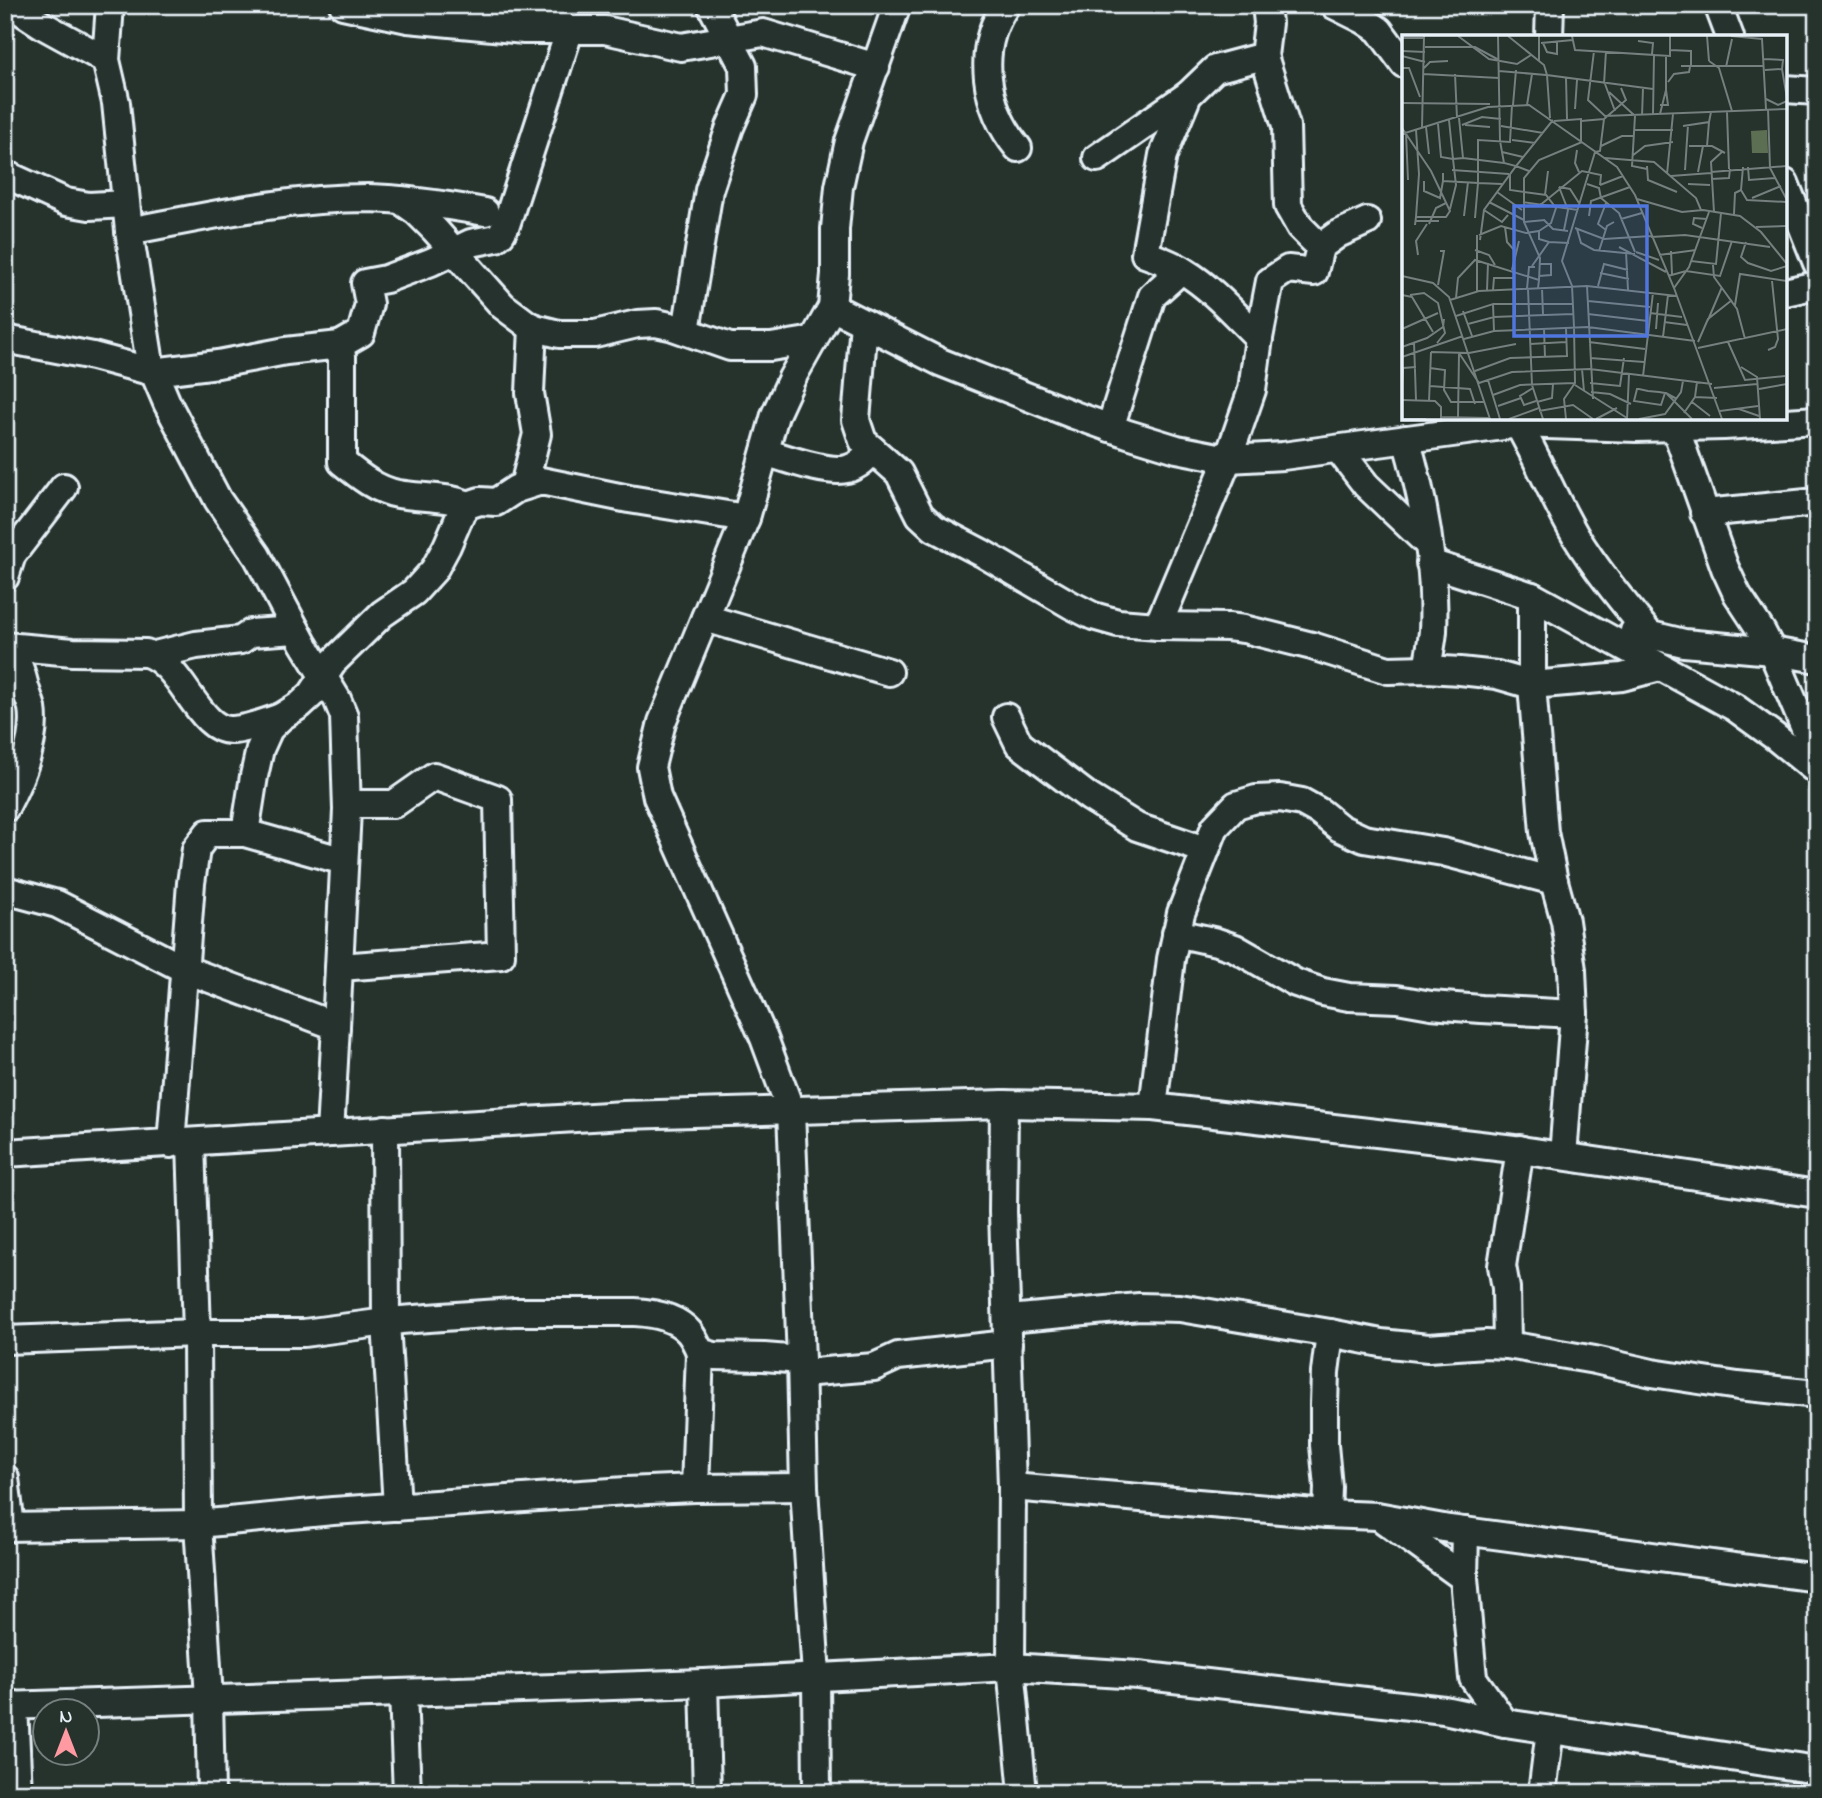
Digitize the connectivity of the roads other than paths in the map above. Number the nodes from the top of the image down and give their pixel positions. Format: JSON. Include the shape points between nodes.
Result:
{"nodes":[{"id":1,"x":12,"y":5,"type":"edge"},
{"id":2,"x":110,"y":5,"type":"edge"},
{"id":3,"x":343,"y":5,"type":"edge"},
{"id":4,"x":550,"y":5,"type":"edge"},
{"id":5,"x":711,"y":5,"type":"edge"},
{"id":6,"x":1006,"y":5,"type":"edge"},
{"id":7,"x":1266,"y":5,"type":"edge"},
{"id":8,"x":1334,"y":5,"type":"edge"},
{"id":9,"x":1550,"y":5,"type":"edge"},
{"id":10,"x":1718,"y":5,"type":"edge"},
{"id":11,"x":896,"y":7,"type":"edge"},
{"id":12,"x":564,"y":30,"type":"junction"},
{"id":13,"x":1549,"y":35,"type":"edge"},
{"id":14,"x":1729,"y":35,"type":"edge"},
{"id":15,"x":728,"y":39,"type":"junction"},
{"id":16,"x":1264,"y":56,"type":"junction"},
{"id":17,"x":106,"y":60,"type":"junction"},
{"id":18,"x":1402,"y":61,"type":"edge"},
{"id":19,"x":876,"y":67,"type":"junction"},
{"id":20,"x":1787,"y":89,"type":"edge"},
{"id":21,"x":1817,"y":91,"type":"edge"},
{"id":22,"x":1188,"y":95,"type":"junction"},
{"id":23,"x":1018,"y":148,"type":"dead end"},
{"id":24,"x":1097,"y":158,"type":"dead end"},
{"id":25,"x":5,"y":174,"type":"edge"},
{"id":26,"x":1787,"y":188,"type":"edge"},
{"id":27,"x":400,"y":200,"type":"junction"},
{"id":28,"x":126,"y":204,"type":"junction"},
{"id":29,"x":485,"y":212,"type":"dead end"},
{"id":30,"x":1367,"y":221,"type":"dead end"},
{"id":31,"x":129,"y":231,"type":"junction"},
{"id":32,"x":1320,"y":247,"type":"junction"},
{"id":33,"x":454,"y":251,"type":"junction"},
{"id":34,"x":1817,"y":263,"type":"edge"},
{"id":35,"x":1181,"y":270,"type":"junction"},
{"id":36,"x":1817,"y":285,"type":"edge"},
{"id":37,"x":1787,"y":292,"type":"edge"},
{"id":38,"x":832,"y":307,"type":"junction"},
{"id":39,"x":864,"y":323,"type":"junction"},
{"id":40,"x":533,"y":327,"type":"junction"},
{"id":41,"x":686,"y":331,"type":"junction"},
{"id":42,"x":1259,"y":338,"type":"junction"},
{"id":43,"x":5,"y":339,"type":"edge"},
{"id":44,"x":814,"y":340,"type":"junction"},
{"id":45,"x":340,"y":345,"type":"junction"},
{"id":46,"x":153,"y":372,"type":"junction"},
{"id":47,"x":1817,"y":420,"type":"edge"},
{"id":48,"x":1517,"y":421,"type":"edge"},
{"id":49,"x":1626,"y":423,"type":"edge"},
{"id":50,"x":1675,"y":427,"type":"junction"},
{"id":51,"x":1111,"y":428,"type":"junction"},
{"id":52,"x":1406,"y":439,"type":"junction"},
{"id":53,"x":873,"y":450,"type":"junction"},
{"id":54,"x":1339,"y":450,"type":"junction"},
{"id":55,"x":765,"y":452,"type":"junction"},
{"id":56,"x":1228,"y":459,"type":"junction"},
{"id":57,"x":524,"y":486,"type":"junction"},
{"id":58,"x":64,"y":487,"type":"dead end"},
{"id":59,"x":1817,"y":502,"type":"edge"},
{"id":60,"x":468,"y":505,"type":"junction"},
{"id":61,"x":1704,"y":513,"type":"junction"},
{"id":62,"x":746,"y":518,"type":"junction"},
{"id":63,"x":1429,"y":554,"type":"junction"},
{"id":64,"x":5,"y":577,"type":"edge"},
{"id":65,"x":1532,"y":596,"type":"junction"},
{"id":66,"x":705,"y":618,"type":"junction"},
{"id":67,"x":1580,"y":624,"type":"junction"},
{"id":68,"x":1158,"y":626,"type":"junction"},
{"id":69,"x":296,"y":630,"type":"junction"},
{"id":70,"x":1650,"y":635,"type":"junction"},
{"id":71,"x":5,"y":647,"type":"edge"},
{"id":72,"x":1772,"y":651,"type":"junction"},
{"id":73,"x":155,"y":655,"type":"junction"},
{"id":74,"x":1817,"y":659,"type":"edge"},
{"id":75,"x":1660,"y":667,"type":"junction"},
{"id":76,"x":1427,"y":668,"type":"junction"},
{"id":77,"x":889,"y":672,"type":"dead end"},
{"id":78,"x":323,"y":677,"type":"junction"},
{"id":79,"x":1532,"y":685,"type":"junction"},
{"id":80,"x":281,"y":717,"type":"junction"},
{"id":81,"x":1006,"y":717,"type":"dead end"},
{"id":82,"x":1817,"y":757,"type":"edge"},
{"id":83,"x":1817,"y":771,"type":"edge"},
{"id":84,"x":347,"y":804,"type":"junction"},
{"id":85,"x":5,"y":807,"type":"edge"},
{"id":86,"x":245,"y":833,"type":"junction"},
{"id":87,"x":1205,"y":850,"type":"junction"},
{"id":88,"x":344,"y":861,"type":"junction"},
{"id":89,"x":1554,"y":881,"type":"junction"},
{"id":90,"x":5,"y":890,"type":"edge"},
{"id":91,"x":1176,"y":933,"type":"junction"},
{"id":92,"x":340,"y":967,"type":"junction"},
{"id":93,"x":184,"y":969,"type":"junction"},
{"id":94,"x":1574,"y":1014,"type":"junction"},
{"id":95,"x":336,"y":1026,"type":"junction"},
{"id":96,"x":1004,"y":1104,"type":"junction"},
{"id":97,"x":1153,"y":1107,"type":"junction"},
{"id":98,"x":791,"y":1111,"type":"junction"},
{"id":99,"x":384,"y":1129,"type":"junction"},
{"id":100,"x":330,"y":1133,"type":"junction"},
{"id":101,"x":181,"y":1143,"type":"junction"},
{"id":102,"x":1520,"y":1149,"type":"junction"},
{"id":103,"x":6,"y":1153,"type":"edge"},
{"id":104,"x":1563,"y":1156,"type":"junction"},
{"id":105,"x":5,"y":1163,"type":"edge"},
{"id":106,"x":1817,"y":1194,"type":"edge"},
{"id":107,"x":386,"y":1322,"type":"junction"},
{"id":108,"x":1008,"y":1331,"type":"junction"},
{"id":109,"x":197,"y":1333,"type":"junction"},
{"id":110,"x":1330,"y":1333,"type":"junction"},
{"id":111,"x":5,"y":1340,"type":"edge"},
{"id":112,"x":1507,"y":1345,"type":"junction"},
{"id":113,"x":700,"y":1352,"type":"junction"},
{"id":114,"x":802,"y":1367,"type":"junction"},
{"id":115,"x":1817,"y":1394,"type":"edge"},
{"id":116,"x":5,"y":1478,"type":"edge"},
{"id":117,"x":1012,"y":1487,"type":"junction"},
{"id":118,"x":695,"y":1488,"type":"junction"},
{"id":119,"x":804,"y":1488,"type":"junction"},
{"id":120,"x":397,"y":1507,"type":"junction"},
{"id":121,"x":1327,"y":1514,"type":"junction"},
{"id":122,"x":1377,"y":1516,"type":"junction"},
{"id":123,"x":198,"y":1524,"type":"junction"},
{"id":124,"x":8,"y":1527,"type":"edge"},
{"id":125,"x":1465,"y":1531,"type":"junction"},
{"id":126,"x":1464,"y":1578,"type":"junction"},
{"id":127,"x":1817,"y":1578,"type":"edge"},
{"id":128,"x":1012,"y":1667,"type":"junction"},
{"id":129,"x":816,"y":1676,"type":"junction"},
{"id":130,"x":1473,"y":1678,"type":"junction"},
{"id":131,"x":704,"y":1683,"type":"junction"},
{"id":132,"x":403,"y":1693,"type":"junction"},
{"id":133,"x":209,"y":1698,"type":"junction"},
{"id":134,"x":10,"y":1705,"type":"edge"},
{"id":135,"x":1444,"y":1710,"type":"junction"},
{"id":136,"x":1505,"y":1723,"type":"junction"},
{"id":137,"x":1550,"y":1730,"type":"junction"},
{"id":138,"x":1817,"y":1770,"type":"edge"},
{"id":139,"x":18,"y":1793,"type":"edge"},
{"id":140,"x":211,"y":1793,"type":"edge"},
{"id":141,"x":407,"y":1793,"type":"edge"},
{"id":142,"x":707,"y":1793,"type":"edge"},
{"id":143,"x":817,"y":1793,"type":"edge"},
{"id":144,"x":1023,"y":1793,"type":"edge"},
{"id":145,"x":1542,"y":1793,"type":"edge"}],
"edges":[{"from":1,"to":17,"type":"street"},
{"from":2,"to":17,"type":"street"},
{"from":3,"to":12,"type":"street","via":[[408,19]]},
{"from":4,"to":12,"type":"street"},
{"from":5,"to":15,"type":"street"},
{"from":6,"to":23,"type":"street","via":[[988,42],[986,66],[994,108]]},
{"from":7,"to":16,"type":"street"},
{"from":8,"to":18,"type":"street","via":[[1378,30]]},
{"from":9,"to":13,"type":"street"},
{"from":10,"to":14,"type":"street"},
{"from":11,"to":19,"type":"street"},
{"from":12,"to":15,"type":"street","via":[[605,30],[681,47]]},
{"from":12,"to":33,"type":"street","via":[[568,35],[506,225],[496,238]]},
{"from":15,"to":19,"type":"street","via":[[763,33]]},
{"from":15,"to":41,"type":"street","via":[[743,66],[744,95],[709,190]]},
{"from":16,"to":22,"type":"street","via":[[1215,69]]},
{"from":16,"to":32,"type":"street","via":[[1286,125],[1288,206],[1300,228]]},
{"from":17,"to":28,"type":"street","via":[[116,103]]},
{"from":19,"to":38,"type":"street","via":[[849,141],[839,187]]},
{"from":20,"to":21,"type":"street"},
{"from":22,"to":24,"type":"street"},
{"from":22,"to":35,"type":"street","via":[[1163,155],[1145,254]]},
{"from":25,"to":28,"type":"street","via":[[65,202]]},
{"from":26,"to":34,"type":"street"},
{"from":27,"to":29,"type":"street"},
{"from":27,"to":31,"type":"street","via":[[288,203]]},
{"from":27,"to":33,"type":"street"},
{"from":28,"to":31,"type":"street"},
{"from":30,"to":32,"type":"street"},
{"from":31,"to":46,"type":"street"},
{"from":32,"to":42,"type":"street","via":[[1314,272],[1288,269],[1270,281]]},
{"from":33,"to":40,"type":"street","via":[[503,306]]},
{"from":33,"to":45,"type":"street","via":[[365,283],[369,304],[361,333]]},
{"from":35,"to":42,"type":"street"},
{"from":35,"to":51,"type":"street","via":[[1152,296]]},
{"from":36,"to":37,"type":"street"},
{"from":38,"to":39,"type":"street"},
{"from":38,"to":44,"type":"street"},
{"from":39,"to":51,"type":"street","via":[[940,362]]},
{"from":39,"to":53,"type":"street","via":[[856,420],[863,441]]},
{"from":40,"to":41,"type":"street","via":[[559,334],[596,334],[656,323]]},
{"from":40,"to":57,"type":"street","via":[[530,393],[537,434]]},
{"from":41,"to":44,"type":"street","via":[[730,347]]},
{"from":42,"to":56,"type":"street","via":[[1252,390]]},
{"from":43,"to":46,"type":"street"},
{"from":44,"to":55,"type":"street","via":[[775,415]]},
{"from":45,"to":46,"type":"street"},
{"from":45,"to":60,"type":"street","via":[[342,462],[366,481],[395,494]]},
{"from":46,"to":69,"type":"street","via":[[218,500],[257,556]]},
{"from":47,"to":50,"type":"street"},
{"from":48,"to":49,"type":"street"},
{"from":48,"to":52,"type":"street"},
{"from":48,"to":70,"type":"street","via":[[1589,558]]},
{"from":49,"to":50,"type":"street"},
{"from":50,"to":61,"type":"street"},
{"from":51,"to":56,"type":"street"},
{"from":52,"to":54,"type":"street"},
{"from":52,"to":63,"type":"street","via":[[1418,478]]},
{"from":53,"to":55,"type":"street","via":[[861,463],[845,470],[810,467]]},
{"from":53,"to":68,"type":"street","via":[[899,473],[920,515],[934,528],[1093,616]]},
{"from":54,"to":56,"type":"street"},
{"from":54,"to":63,"type":"street"},
{"from":55,"to":62,"type":"street"},
{"from":56,"to":68,"type":"street"},
{"from":57,"to":60,"type":"street","via":[[496,502]]},
{"from":57,"to":62,"type":"street","via":[[541,481]]},
{"from":58,"to":64,"type":"street","via":[[12,555]]},
{"from":59,"to":61,"type":"street"},
{"from":60,"to":78,"type":"street","via":[[434,570],[414,592],[382,614]]},
{"from":61,"to":72,"type":"street","via":[[1724,568]]},
{"from":62,"to":66,"type":"street"},
{"from":63,"to":65,"type":"street"},
{"from":63,"to":76,"type":"street","via":[[1433,632]]},
{"from":65,"to":67,"type":"street"},
{"from":65,"to":79,"type":"street"},
{"from":66,"to":77,"type":"street"},
{"from":66,"to":98,"type":"street","via":[[662,722],[651,766],[657,797],[764,1038]]},
{"from":67,"to":70,"type":"street"},
{"from":67,"to":75,"type":"street"},
{"from":68,"to":76,"type":"street","via":[[1244,629],[1388,670]]},
{"from":69,"to":73,"type":"street","via":[[251,633],[241,640]]},
{"from":69,"to":78,"type":"street"},
{"from":70,"to":72,"type":"street","via":[[1684,643]]},
{"from":71,"to":73,"type":"street"},
{"from":71,"to":85,"type":"street","via":[[18,662],[32,709],[32,733],[25,763]]},
{"from":72,"to":74,"type":"street"},
{"from":72,"to":82,"type":"street"},
{"from":73,"to":80,"type":"street","via":[[220,729],[232,731]]},
{"from":75,"to":79,"type":"street","via":[[1622,677]]},
{"from":75,"to":83,"type":"street","via":[[1734,707]]},
{"from":76,"to":79,"type":"street","via":[[1497,675]]},
{"from":78,"to":80,"type":"street","via":[[312,694]]},
{"from":78,"to":84,"type":"street","via":[[344,716]]},
{"from":79,"to":89,"type":"street","via":[[1544,832]]},
{"from":80,"to":86,"type":"street","via":[[268,729],[260,749]]},
{"from":81,"to":87,"type":"street","via":[[1019,744],[1089,797],[1137,827]]},
{"from":84,"to":88,"type":"street"},
{"from":84,"to":92,"type":"street","via":[[394,804],[434,776],[498,799],[501,955]]},
{"from":86,"to":88,"type":"street"},
{"from":86,"to":93,"type":"street","via":[[208,833],[196,849]]},
{"from":87,"to":89,"type":"street","via":[[1215,827],[1236,806],[1280,798],[1302,802],[1364,839],[1443,852]]},
{"from":87,"to":91,"type":"street"},
{"from":88,"to":92,"type":"street"},
{"from":89,"to":94,"type":"street","via":[[1565,921]]},
{"from":90,"to":93,"type":"street","via":[[57,904]]},
{"from":91,"to":94,"type":"street","via":[[1235,948],[1296,983],[1349,998]]},
{"from":91,"to":97,"type":"street"},
{"from":92,"to":95,"type":"street"},
{"from":93,"to":95,"type":"street"},
{"from":93,"to":101,"type":"street"},
{"from":94,"to":104,"type":"street"},
{"from":95,"to":100,"type":"street"},
{"from":96,"to":97,"type":"street"},
{"from":96,"to":98,"type":"street"},
{"from":96,"to":108,"type":"street"},
{"from":97,"to":102,"type":"street"},
{"from":98,"to":99,"type":"street"},
{"from":98,"to":114,"type":"street"},
{"from":99,"to":100,"type":"street"},
{"from":99,"to":107,"type":"street"},
{"from":100,"to":101,"type":"street"},
{"from":101,"to":103,"type":"street"},
{"from":101,"to":109,"type":"street"},
{"from":102,"to":104,"type":"street"},
{"from":102,"to":112,"type":"street","via":[[1502,1266]]},
{"from":103,"to":105,"type":"street"},
{"from":104,"to":106,"type":"street"},
{"from":107,"to":109,"type":"street","via":[[304,1333]]},
{"from":107,"to":113,"type":"street","via":[[513,1312],[649,1313],[678,1323]]},
{"from":107,"to":120,"type":"street"},
{"from":108,"to":110,"type":"street","via":[[1127,1308],[1180,1308]]},
{"from":108,"to":114,"type":"street","via":[[898,1356],[874,1367]]},
{"from":108,"to":117,"type":"street"},
{"from":109,"to":111,"type":"street"},
{"from":109,"to":123,"type":"street"},
{"from":110,"to":112,"type":"street","via":[[1428,1348]]},
{"from":110,"to":121,"type":"street","via":[[1324,1405]]},
{"from":112,"to":115,"type":"street","via":[[1652,1373]]},
{"from":113,"to":114,"type":"street","via":[[764,1357]]},
{"from":113,"to":118,"type":"street"},
{"from":114,"to":119,"type":"street"},
{"from":116,"to":124,"type":"street"},
{"from":117,"to":121,"type":"street"},
{"from":117,"to":128,"type":"street"},
{"from":118,"to":119,"type":"street"},
{"from":118,"to":120,"type":"street"},
{"from":119,"to":129,"type":"street"},
{"from":120,"to":123,"type":"street"},
{"from":121,"to":122,"type":"street"},
{"from":122,"to":125,"type":"street"},
{"from":122,"to":126,"type":"street"},
{"from":123,"to":124,"type":"street"},
{"from":123,"to":133,"type":"street"},
{"from":125,"to":126,"type":"street"},
{"from":125,"to":127,"type":"street"},
{"from":126,"to":130,"type":"street"},
{"from":128,"to":129,"type":"street"},
{"from":128,"to":135,"type":"street","via":[[1138,1675]]},
{"from":128,"to":144,"type":"street"},
{"from":129,"to":131,"type":"street"},
{"from":129,"to":143,"type":"street"},
{"from":130,"to":135,"type":"street"},
{"from":130,"to":136,"type":"street"},
{"from":131,"to":132,"type":"street"},
{"from":131,"to":142,"type":"street"},
{"from":132,"to":133,"type":"street"},
{"from":132,"to":141,"type":"street"},
{"from":133,"to":134,"type":"street"},
{"from":133,"to":140,"type":"street"},
{"from":134,"to":139,"type":"street"},
{"from":135,"to":136,"type":"street"},
{"from":136,"to":137,"type":"street"},
{"from":137,"to":138,"type":"street"},
{"from":137,"to":145,"type":"street"}]}
